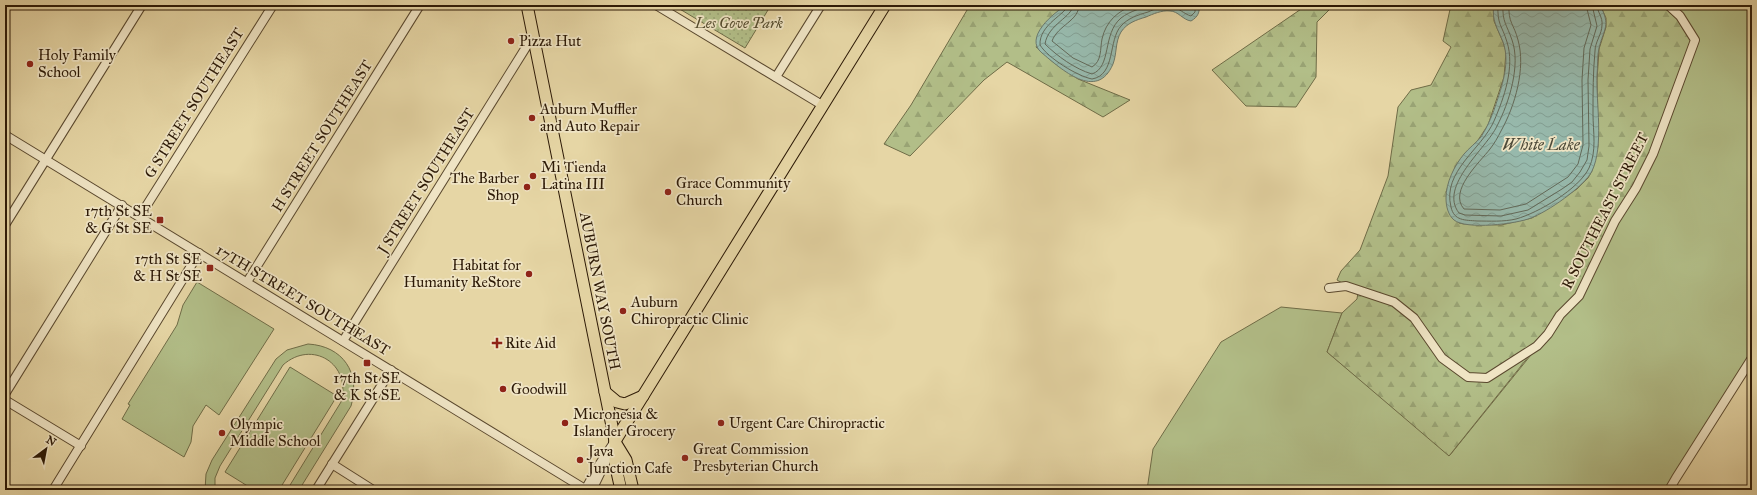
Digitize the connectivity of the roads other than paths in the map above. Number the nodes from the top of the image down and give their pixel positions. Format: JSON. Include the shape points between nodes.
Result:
{"nodes":[{"id":1,"x":142,"y":5,"type":"edge"},
{"id":2,"x":273,"y":5,"type":"edge"},
{"id":3,"x":420,"y":5,"type":"edge"},
{"id":4,"x":527,"y":5,"type":"edge"},
{"id":5,"x":656,"y":5,"type":"edge"},
{"id":6,"x":821,"y":5,"type":"edge"},
{"id":7,"x":885,"y":5,"type":"edge"},
{"id":8,"x":1668,"y":5,"type":"edge"},
{"id":9,"x":533,"y":36,"type":"junction"},
{"id":10,"x":776,"y":77,"type":"junction"},
{"id":11,"x":822,"y":105,"type":"junction"},
{"id":12,"x":5,"y":135,"type":"edge"},
{"id":13,"x":46,"y":159,"type":"junction"},
{"id":14,"x":122,"y":205,"type":"junction"},
{"id":15,"x":140,"y":216,"type":"junction"},
{"id":16,"x":5,"y":225,"type":"edge"},
{"id":17,"x":199,"y":253,"type":"junction"},
{"id":18,"x":247,"y":282,"type":"junction"},
{"id":19,"x":1329,"y":288,"type":"dead end"},
{"id":20,"x":343,"y":341,"type":"junction"},
{"id":21,"x":1752,"y":358,"type":"edge"},
{"id":22,"x":391,"y":370,"type":"junction"},
{"id":23,"x":605,"y":392,"type":"junction"},
{"id":24,"x":5,"y":394,"type":"edge"},
{"id":25,"x":643,"y":396,"type":"junction"},
{"id":26,"x":5,"y":400,"type":"edge"},
{"id":27,"x":615,"y":441,"type":"junction"},
{"id":28,"x":80,"y":446,"type":"junction"},
{"id":29,"x":332,"y":464,"type":"junction"},
{"id":30,"x":53,"y":490,"type":"edge"},
{"id":31,"x":316,"y":490,"type":"edge"},
{"id":32,"x":373,"y":490,"type":"edge"},
{"id":33,"x":587,"y":490,"type":"edge"},
{"id":34,"x":621,"y":490,"type":"edge"},
{"id":35,"x":633,"y":490,"type":"edge"},
{"id":36,"x":1669,"y":490,"type":"edge"}],
"edges":[{"from":1,"to":13,"type":"street"},
{"from":2,"to":15,"type":"street","name":"G STREET SOUTHEAST"},
{"from":3,"to":18,"type":"street","name":"H STREET SOUTHEAST"},
{"from":4,"to":9,"type":"main road","name":"AUBURN WAY SOUTH"},
{"from":5,"to":10,"type":"street"},
{"from":6,"to":10,"type":"street"},
{"from":7,"to":11,"type":"main road"},
{"from":8,"to":19,"type":"street","name":"R SOUTHEAST STREET","via":[[1680,16],[1695,40],[1653,154],[1615,221],[1579,296],[1560,315],[1537,346],[1487,378],[1468,377],[1442,358],[1414,318],[1394,302],[1346,286]]},
{"from":9,"to":20,"type":"street","name":"J STREET SOUTHEAST"},
{"from":9,"to":23,"type":"main road","name":"AUBURN WAY SOUTH"},
{"from":10,"to":11,"type":"street"},
{"from":11,"to":25,"type":"main road"},
{"from":12,"to":13,"type":"street","name":"17TH STREET SOUTHEAST"},
{"from":13,"to":14,"type":"street","name":"17TH STREET SOUTHEAST"},
{"from":13,"to":16,"type":"street"},
{"from":14,"to":15,"type":"street","name":"17TH STREET SOUTHEAST"},
{"from":14,"to":24,"type":"street"},
{"from":15,"to":17,"type":"street","name":"17TH STREET SOUTHEAST"},
{"from":17,"to":18,"type":"street","name":"17TH STREET SOUTHEAST"},
{"from":17,"to":28,"type":"street"},
{"from":18,"to":20,"type":"street","name":"17TH STREET SOUTHEAST"},
{"from":20,"to":22,"type":"street","name":"17TH STREET SOUTHEAST"},
{"from":21,"to":36,"type":"street"},
{"from":22,"to":29,"type":"street"},
{"from":22,"to":33,"type":"street","name":"17TH STREET SOUTHEAST"},
{"from":23,"to":25,"type":"main road","via":[[617,402],[625,404]]},
{"from":23,"to":27,"type":"main road","name":"AUBURN WAY SOUTH"},
{"from":25,"to":27,"type":"main road"},
{"from":26,"to":28,"type":"street"},
{"from":27,"to":33,"type":"street"},
{"from":27,"to":34,"type":"main road","name":"AUBURN WAY SOUTH","via":[[615,463]]},
{"from":27,"to":35,"type":"main road","name":"AUBURN WAY SOUTH","via":[[626,460]]},
{"from":28,"to":30,"type":"street"},
{"from":29,"to":31,"type":"street"},
{"from":29,"to":32,"type":"street"}]}
